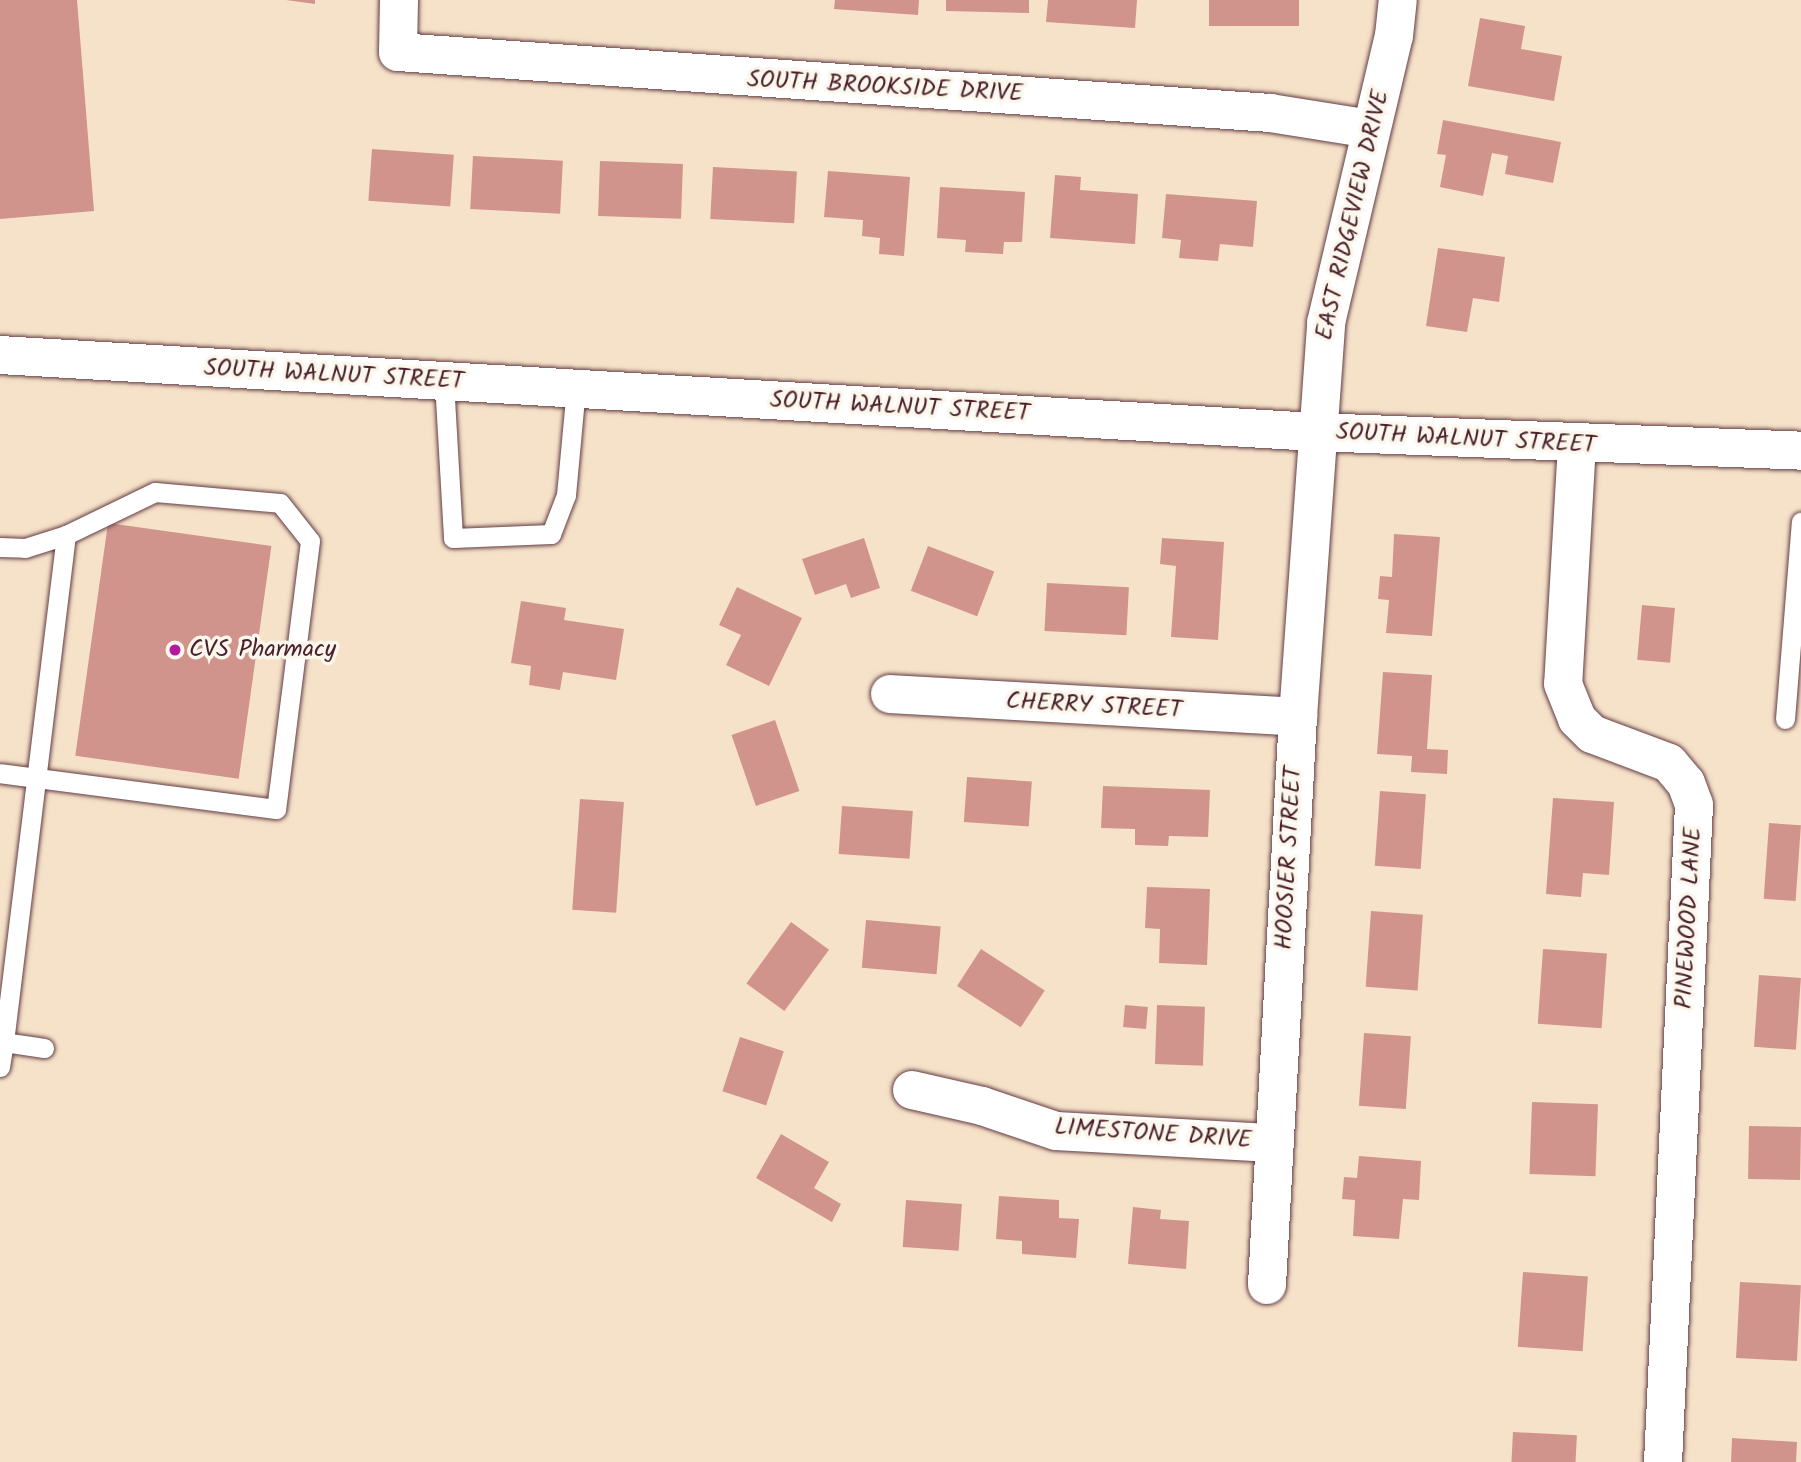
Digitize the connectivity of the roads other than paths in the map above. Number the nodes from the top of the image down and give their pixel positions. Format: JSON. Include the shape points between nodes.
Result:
{"nodes":[{"id":1,"x":399,"y":0,"type":"edge"},
{"id":2,"x":1398,"y":0,"type":"edge"},
{"id":3,"x":1371,"y":129,"type":"junction"},
{"id":4,"x":0,"y":355,"type":"edge"},
{"id":5,"x":444,"y":381,"type":"junction"},
{"id":6,"x":576,"y":388,"type":"junction"},
{"id":7,"x":1315,"y":432,"type":"junction"},
{"id":8,"x":1577,"y":444,"type":"junction"},
{"id":9,"x":1801,"y":451,"type":"edge"},
{"id":10,"x":1801,"y":522,"type":"edge"},
{"id":11,"x":66,"y":536,"type":"junction"},
{"id":12,"x":0,"y":547,"type":"edge"},
{"id":13,"x":890,"y":694,"type":"dead end"},
{"id":14,"x":1297,"y":718,"type":"junction"},
{"id":15,"x":1785,"y":719,"type":"dead end"},
{"id":16,"x":0,"y":773,"type":"edge"},
{"id":17,"x":37,"y":780,"type":"junction"},
{"id":18,"x":4,"y":1042,"type":"junction"},
{"id":19,"x":44,"y":1048,"type":"dead end"},
{"id":20,"x":0,"y":1067,"type":"edge"},
{"id":21,"x":912,"y":1090,"type":"dead end"},
{"id":22,"x":1273,"y":1143,"type":"junction"},
{"id":23,"x":1267,"y":1285,"type":"dead end"},
{"id":24,"x":1663,"y":1462,"type":"edge"}],
"edges":[{"from":1,"to":3,"type":"street","name":"SOUTH BROOKSIDE DRIVE","via":[[398,52],[1257,112]]},
{"from":2,"to":3,"type":"street","name":"EAST RIDGEVIEW DRIVE"},
{"from":3,"to":7,"type":"street","name":"EAST RIDGEVIEW DRIVE","via":[[1326,323]]},
{"from":4,"to":5,"type":"street","name":"SOUTH WALNUT STREET"},
{"from":5,"to":6,"type":"street","name":"SOUTH WALNUT STREET"},
{"from":5,"to":6,"type":"lane","via":[[453,538],[551,534],[566,495]]},
{"from":6,"to":7,"type":"street","name":"SOUTH WALNUT STREET"},
{"from":7,"to":8,"type":"street","name":"SOUTH WALNUT STREET"},
{"from":7,"to":14,"type":"street","name":"HOOSIER STREET"},
{"from":8,"to":9,"type":"street","name":"SOUTH WALNUT STREET"},
{"from":8,"to":24,"type":"street","name":"PINEWOOD LANE","via":[[1563,684],[1577,719],[1592,734],[1669,763],[1686,783],[1694,805]]},
{"from":10,"to":15,"type":"lane"},
{"from":11,"to":12,"type":"lane","via":[[25,548]]},
{"from":11,"to":17,"type":"lane"},
{"from":11,"to":17,"type":"lane","via":[[155,492],[280,503],[310,541],[276,809]]},
{"from":13,"to":14,"type":"street","name":"CHERRY STREET"},
{"from":14,"to":22,"type":"street","name":"HOOSIER STREET"},
{"from":16,"to":17,"type":"lane"},
{"from":17,"to":18,"type":"lane"},
{"from":18,"to":19,"type":"lane"},
{"from":18,"to":20,"type":"lane"},
{"from":21,"to":22,"type":"street","name":"LIMESTONE DRIVE","via":[[982,1105],[1056,1130]]},
{"from":22,"to":23,"type":"street","name":"HOOSIER STREET"}]}
